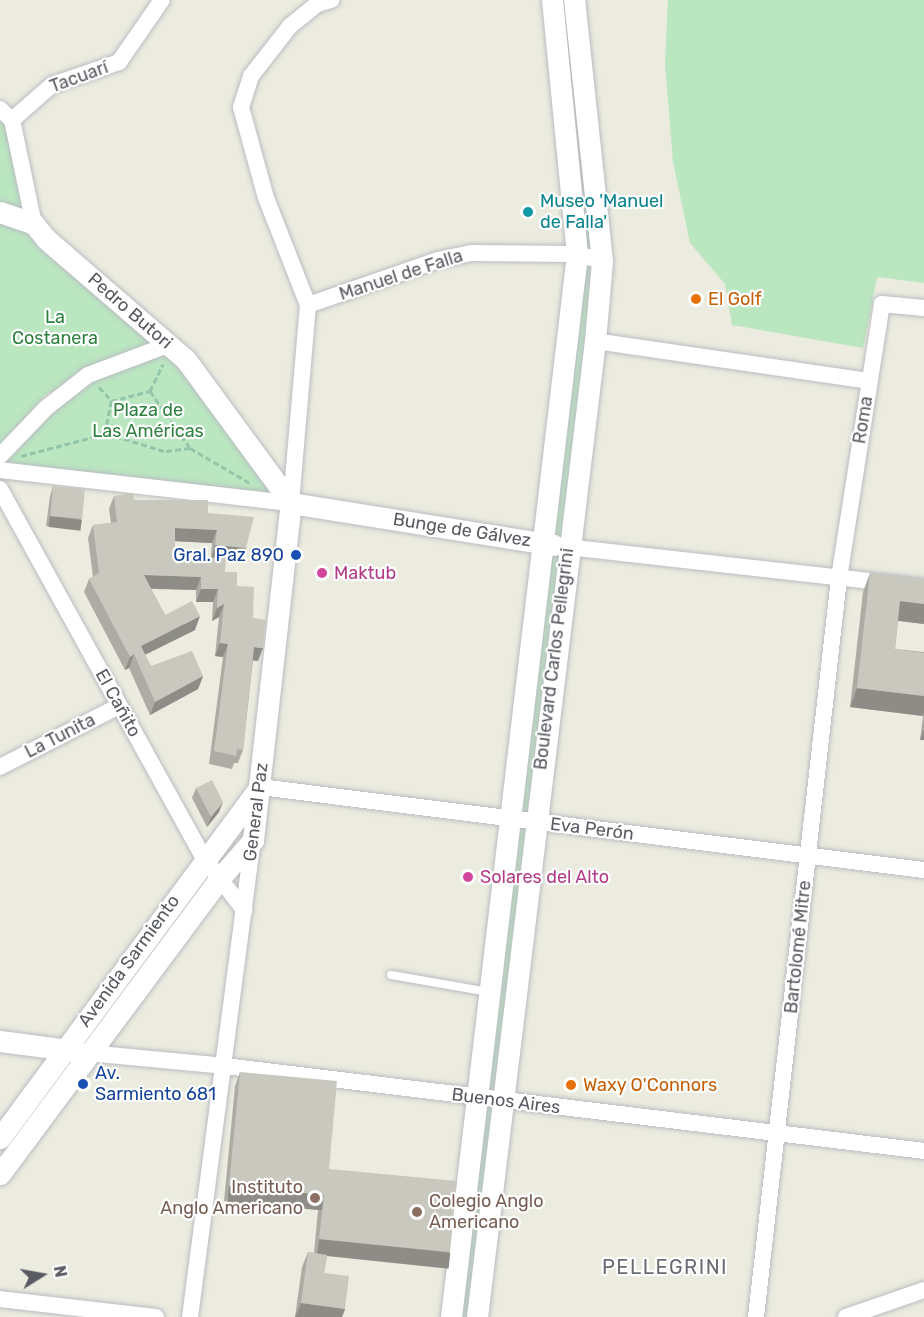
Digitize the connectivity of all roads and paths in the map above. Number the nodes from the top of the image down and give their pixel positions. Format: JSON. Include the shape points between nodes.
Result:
{"nodes":[{"id":1,"x":162,"y":0,"type":"edge"},
{"id":2,"x":331,"y":0,"type":"edge"},
{"id":3,"x":552,"y":0,"type":"edge"},
{"id":4,"x":574,"y":0,"type":"edge"},
{"id":5,"x":6,"y":115,"type":"edge"},
{"id":6,"x":0,"y":212,"type":"edge"},
{"id":7,"x":34,"y":224,"type":"junction"},
{"id":8,"x":577,"y":254,"type":"junction"},
{"id":9,"x":602,"y":261,"type":"junction"},
{"id":10,"x":308,"y":305,"type":"junction"},
{"id":11,"x":924,"y":308,"type":"edge"},
{"id":12,"x":595,"y":341,"type":"junction"},
{"id":13,"x":160,"y":348,"type":"junction"},
{"id":14,"x":869,"y":381,"type":"junction"},
{"id":15,"x":102,"y":390,"type":"dead end"},
{"id":16,"x":150,"y":391,"type":"junction"},
{"id":17,"x":111,"y":401,"type":"junction"},
{"id":18,"x":105,"y":434,"type":"junction"},
{"id":19,"x":190,"y":448,"type":"junction"},
{"id":20,"x":7,"y":457,"type":"edge"},
{"id":21,"x":0,"y":470,"type":"edge"},
{"id":22,"x":254,"y":485,"type":"dead end"},
{"id":23,"x":0,"y":489,"type":"edge"},
{"id":24,"x":291,"y":503,"type":"junction"},
{"id":25,"x":541,"y":542,"type":"junction"},
{"id":26,"x":567,"y":547,"type":"junction"},
{"id":27,"x":839,"y":578,"type":"junction"},
{"id":28,"x":924,"y":587,"type":"edge"},
{"id":29,"x":119,"y":706,"type":"junction"},
{"id":30,"x":0,"y":767,"type":"edge"},
{"id":31,"x":260,"y":787,"type":"junction"},
{"id":32,"x":509,"y":819,"type":"junction"},
{"id":33,"x":535,"y":822,"type":"junction"},
{"id":34,"x":253,"y":840,"type":"junction"},
{"id":35,"x":808,"y":855,"type":"junction"},
{"id":36,"x":204,"y":858,"type":"junction"},
{"id":37,"x":924,"y":870,"type":"edge"},
{"id":38,"x":219,"y":879,"type":"junction"},
{"id":39,"x":244,"y":910,"type":"junction"},
{"id":40,"x":391,"y":975,"type":"dead end"},
{"id":41,"x":488,"y":992,"type":"junction"},
{"id":42,"x":0,"y":1041,"type":"edge"},
{"id":43,"x":64,"y":1049,"type":"junction"},
{"id":44,"x":88,"y":1053,"type":"junction"},
{"id":45,"x":225,"y":1066,"type":"junction"},
{"id":46,"x":476,"y":1097,"type":"junction"},
{"id":47,"x":501,"y":1100,"type":"junction"},
{"id":48,"x":778,"y":1132,"type":"junction"},
{"id":49,"x":0,"y":1138,"type":"edge"},
{"id":50,"x":924,"y":1151,"type":"edge"},
{"id":51,"x":0,"y":1174,"type":"edge"},
{"id":52,"x":924,"y":1290,"type":"edge"},
{"id":53,"x":0,"y":1299,"type":"edge"},
{"id":54,"x":156,"y":1317,"type":"edge"},
{"id":55,"x":190,"y":1317,"type":"edge"},
{"id":56,"x":451,"y":1317,"type":"edge"},
{"id":57,"x":477,"y":1317,"type":"edge"},
{"id":58,"x":756,"y":1317,"type":"edge"},
{"id":59,"x":846,"y":1317,"type":"edge"}],
"edges":[{"from":1,"to":5,"type":"street","name":"Tacuarí","via":[[119,62],[44,89]]},
{"from":2,"to":10,"type":"street","via":[[317,4],[290,26],[251,76],[241,107],[266,198]]},
{"from":3,"to":8,"type":"street","name":"Boulevard Carlos Pellegrini"},
{"from":4,"to":9,"type":"street","name":"Boulevard Carlos Pellegrini"},
{"from":5,"to":7,"type":"street"},
{"from":6,"to":7,"type":"street"},
{"from":7,"to":13,"type":"street","name":"Pedro Butori"},
{"from":8,"to":9,"type":"street","name":"Manuel de Falla"},
{"from":8,"to":10,"type":"street","name":"Manuel de Falla","via":[[511,251],[461,255]]},
{"from":8,"to":25,"type":"street","name":"Boulevard Carlos Pellegrini"},
{"from":9,"to":12,"type":"street","name":"Boulevard Carlos Pellegrini"},
{"from":10,"to":24,"type":"street","name":"General Paz"},
{"from":11,"to":14,"type":"street","name":"Roma","via":[[882,304]]},
{"from":12,"to":14,"type":"street"},
{"from":12,"to":26,"type":"street","name":"Boulevard Carlos Pellegrini"},
{"from":13,"to":16,"type":"path","via":[[164,366]]},
{"from":13,"to":20,"type":"street","via":[[88,375],[46,408]]},
{"from":13,"to":24,"type":"street","name":"Pedro Butori","via":[[186,360]]},
{"from":14,"to":27,"type":"street","name":"Roma"},
{"from":15,"to":17,"type":"path"},
{"from":16,"to":17,"type":"path"},
{"from":16,"to":19,"type":"path"},
{"from":17,"to":18,"type":"path"},
{"from":18,"to":19,"type":"path","via":[[164,451]]},
{"from":18,"to":20,"type":"path"},
{"from":19,"to":22,"type":"path"},
{"from":21,"to":24,"type":"street","name":"Bunge de Gálvez"},
{"from":23,"to":29,"type":"street","name":"El Cañito"},
{"from":24,"to":25,"type":"street","name":"Bunge de Gálvez"},
{"from":24,"to":31,"type":"street","name":"General Paz"},
{"from":25,"to":26,"type":"street","name":"Bunge de Gálvez"},
{"from":25,"to":32,"type":"street","name":"Boulevard Carlos Pellegrini"},
{"from":26,"to":27,"type":"street","name":"Bunge de Gálvez"},
{"from":26,"to":33,"type":"street","name":"Boulevard Carlos Pellegrini"},
{"from":27,"to":28,"type":"street","name":"Bunge de Gálvez"},
{"from":27,"to":35,"type":"street","name":"Bartolomé Mitre"},
{"from":29,"to":30,"type":"street","name":"La Tunita"},
{"from":29,"to":36,"type":"street","name":"El Cañito"},
{"from":31,"to":32,"type":"street","name":"Eva Perón"},
{"from":31,"to":34,"type":"street","name":"General Paz"},
{"from":31,"to":36,"type":"street","name":"Avenida Sarmiento"},
{"from":32,"to":33,"type":"street","name":"Eva Perón"},
{"from":32,"to":41,"type":"street","name":"Boulevard Carlos Pellegrini"},
{"from":33,"to":35,"type":"street","name":"Eva Perón"},
{"from":33,"to":47,"type":"street","name":"Boulevard Carlos Pellegrini"},
{"from":34,"to":38,"type":"street","name":"Avenida Sarmiento"},
{"from":34,"to":39,"type":"street","name":"General Paz"},
{"from":35,"to":37,"type":"street","name":"Eva Perón"},
{"from":35,"to":48,"type":"street","name":"Bartolomé Mitre"},
{"from":36,"to":38,"type":"street","name":"El Cañito"},
{"from":36,"to":43,"type":"street","name":"Avenida Sarmiento"},
{"from":38,"to":39,"type":"street","name":"El Cañito"},
{"from":38,"to":44,"type":"street","name":"Avenida Sarmiento"},
{"from":39,"to":45,"type":"street","name":"General Paz"},
{"from":40,"to":41,"type":"lane"},
{"from":41,"to":46,"type":"street","name":"Boulevard Carlos Pellegrini"},
{"from":42,"to":43,"type":"street"},
{"from":43,"to":44,"type":"street"},
{"from":43,"to":49,"type":"street","name":"Avenida Sarmiento"},
{"from":44,"to":45,"type":"street","name":"Buenos Aires"},
{"from":44,"to":51,"type":"street","name":"Avenida Sarmiento"},
{"from":45,"to":46,"type":"street","name":"Buenos Aires"},
{"from":45,"to":55,"type":"street","name":"General Paz"},
{"from":46,"to":47,"type":"street","name":"Buenos Aires"},
{"from":46,"to":56,"type":"street","name":"Boulevard Carlos Pellegrini"},
{"from":47,"to":48,"type":"street","name":"Buenos Aires"},
{"from":47,"to":57,"type":"street","name":"Boulevard Carlos Pellegrini"},
{"from":48,"to":50,"type":"street","name":"Buenos Aires"},
{"from":48,"to":58,"type":"street","name":"Bartolomé Mitre"},
{"from":52,"to":59,"type":"street"},
{"from":53,"to":54,"type":"street"}]}
